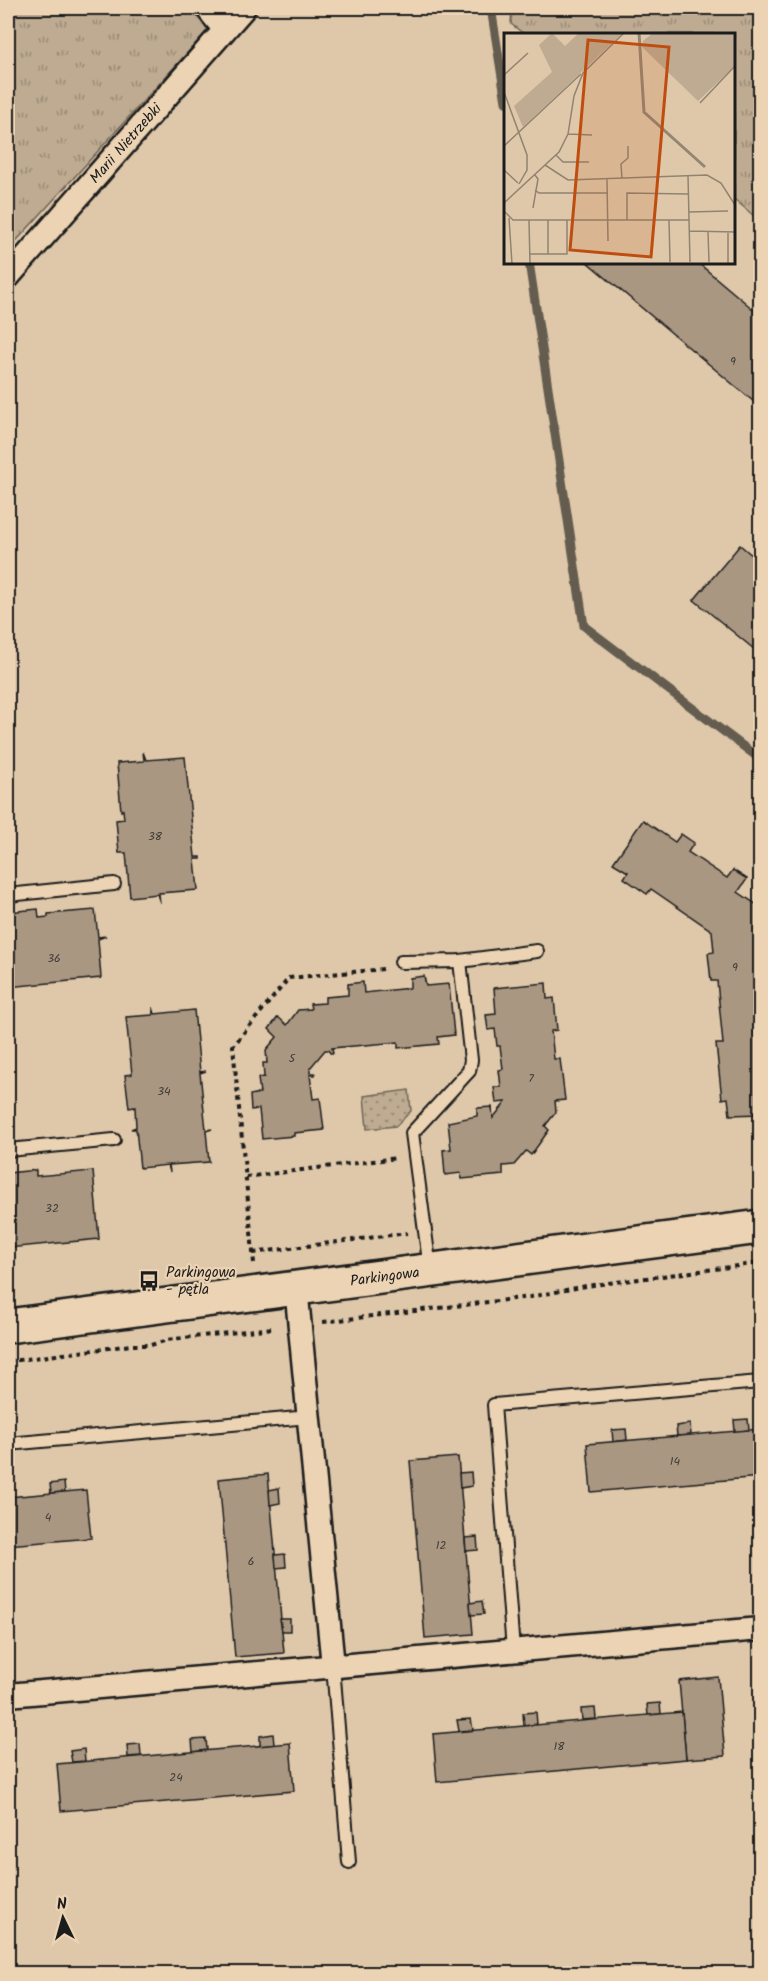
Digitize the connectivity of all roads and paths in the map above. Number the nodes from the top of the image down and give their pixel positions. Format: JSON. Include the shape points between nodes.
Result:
{"nodes":[{"id":1,"x":207,"y":8,"type":"edge"},
{"id":2,"x":244,"y":8,"type":"edge"},
{"id":3,"x":224,"y":29,"type":"junction"},
{"id":4,"x":8,"y":277,"type":"edge"},
{"id":5,"x":114,"y":884,"type":"dead end"},
{"id":6,"x":8,"y":895,"type":"edge"},
{"id":7,"x":537,"y":951,"type":"dead end"},
{"id":8,"x":460,"y":961,"type":"junction"},
{"id":9,"x":400,"y":962,"type":"joint"},
{"id":10,"x":114,"y":1140,"type":"dead end"},
{"id":11,"x":8,"y":1150,"type":"edge"},
{"id":12,"x":415,"y":1155,"type":"junction"},
{"id":13,"x":246,"y":1177,"type":"junction"},
{"id":14,"x":760,"y":1227,"type":"edge"},
{"id":15,"x":425,"y":1231,"type":"junction"},
{"id":16,"x":253,"y":1253,"type":"junction"},
{"id":17,"x":760,"y":1263,"type":"edge"},
{"id":18,"x":430,"y":1270,"type":"junction"},
{"id":19,"x":296,"y":1287,"type":"junction"},
{"id":20,"x":255,"y":1292,"type":"junction"},
{"id":21,"x":300,"y":1325,"type":"junction"},
{"id":22,"x":8,"y":1326,"type":"edge"},
{"id":23,"x":259,"y":1329,"type":"junction"},
{"id":24,"x":8,"y":1360,"type":"edge"},
{"id":25,"x":760,"y":1382,"type":"edge"},
{"id":26,"x":309,"y":1417,"type":"junction"},
{"id":27,"x":8,"y":1444,"type":"edge"},
{"id":28,"x":760,"y":1629,"type":"edge"},
{"id":29,"x":513,"y":1650,"type":"junction"},
{"id":30,"x":333,"y":1666,"type":"junction"},
{"id":31,"x":8,"y":1695,"type":"edge"},
{"id":32,"x":349,"y":1862,"type":"dead end"}],
"edges":[{"from":1,"to":3,"type":"street"},
{"from":2,"to":3,"type":"street","name":"Marii Nietrzebki"},
{"from":3,"to":4,"type":"street","name":"Marii Nietrzebki"},
{"from":5,"to":6,"type":"lane"},
{"from":7,"to":8,"type":"lane"},
{"from":8,"to":9,"type":"lane"},
{"from":8,"to":12,"type":"lane","via":[[469,1071],[412,1133]]},
{"from":9,"to":13,"type":"path","via":[[395,968],[290,978],[233,1046]]},
{"from":10,"to":11,"type":"lane"},
{"from":12,"to":13,"type":"path"},
{"from":12,"to":15,"type":"lane"},
{"from":13,"to":16,"type":"path"},
{"from":14,"to":18,"type":"street","name":"Parkingowa"},
{"from":15,"to":16,"type":"path"},
{"from":15,"to":18,"type":"lane"},
{"from":16,"to":20,"type":"path"},
{"from":17,"to":21,"type":"path"},
{"from":18,"to":19,"type":"street","name":"Parkingowa"},
{"from":19,"to":20,"type":"street","name":"Parkingowa"},
{"from":19,"to":21,"type":"street"},
{"from":20,"to":22,"type":"street","name":"Parkingowa"},
{"from":20,"to":23,"type":"path"},
{"from":21,"to":23,"type":"path"},
{"from":21,"to":26,"type":"street"},
{"from":23,"to":24,"type":"path"},
{"from":25,"to":29,"type":"lane","via":[[494,1405]]},
{"from":26,"to":27,"type":"lane"},
{"from":26,"to":30,"type":"street"},
{"from":28,"to":29,"type":"street"},
{"from":29,"to":30,"type":"street"},
{"from":30,"to":31,"type":"street"},
{"from":30,"to":32,"type":"lane"}]}
